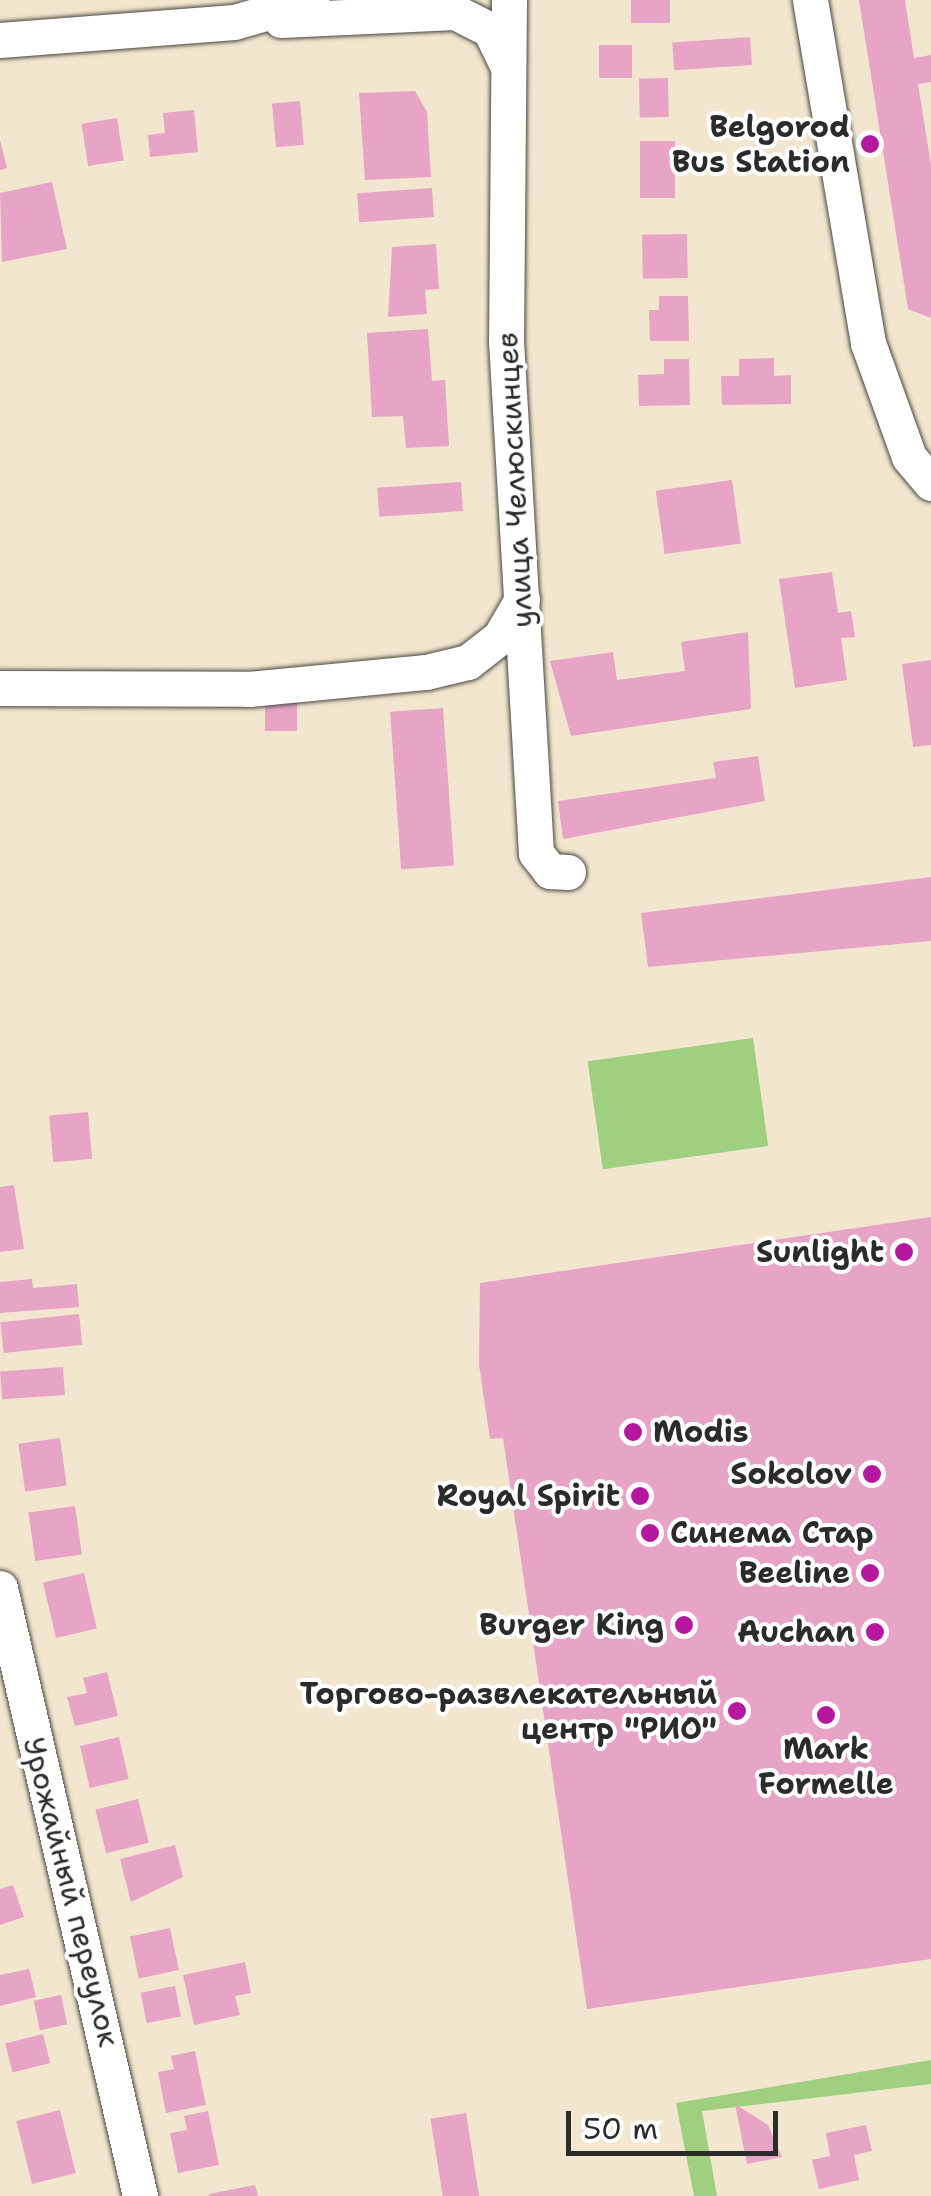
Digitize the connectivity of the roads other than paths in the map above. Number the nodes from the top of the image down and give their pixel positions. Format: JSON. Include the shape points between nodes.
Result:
{"nodes":[{"id":1,"x":312,"y":0,"type":"edge"},
{"id":2,"x":509,"y":0,"type":"edge"},
{"id":3,"x":810,"y":0,"type":"edge"},
{"id":4,"x":234,"y":22,"type":"junction"},
{"id":5,"x":0,"y":40,"type":"edge"},
{"id":6,"x":507,"y":66,"type":"junction"},
{"id":7,"x":931,"y":483,"type":"edge"},
{"id":8,"x":522,"y":598,"type":"junction"},
{"id":9,"x":0,"y":688,"type":"edge"},
{"id":10,"x":568,"y":872,"type":"dead end"},
{"id":11,"x":0,"y":1588,"type":"edge"},
{"id":12,"x":140,"y":2196,"type":"edge"}],
"edges":[{"from":1,"to":4,"type":"street"},
{"from":2,"to":6,"type":"street","name":"улица Челюскинцев"},
{"from":3,"to":7,"type":"street","via":[[868,343],[908,457]]},
{"from":4,"to":5,"type":"street"},
{"from":4,"to":6,"type":"street","via":[[455,12],[490,30]]},
{"from":6,"to":8,"type":"street","name":"улица Челюскинцев","via":[[506,341]]},
{"from":8,"to":9,"type":"street","via":[[500,637],[468,662],[426,672],[250,689]]},
{"from":8,"to":10,"type":"street","name":"улица Челюскинцев","via":[[536,853],[550,870]]},
{"from":11,"to":12,"type":"street","name":"Урожайный переулок"}]}
